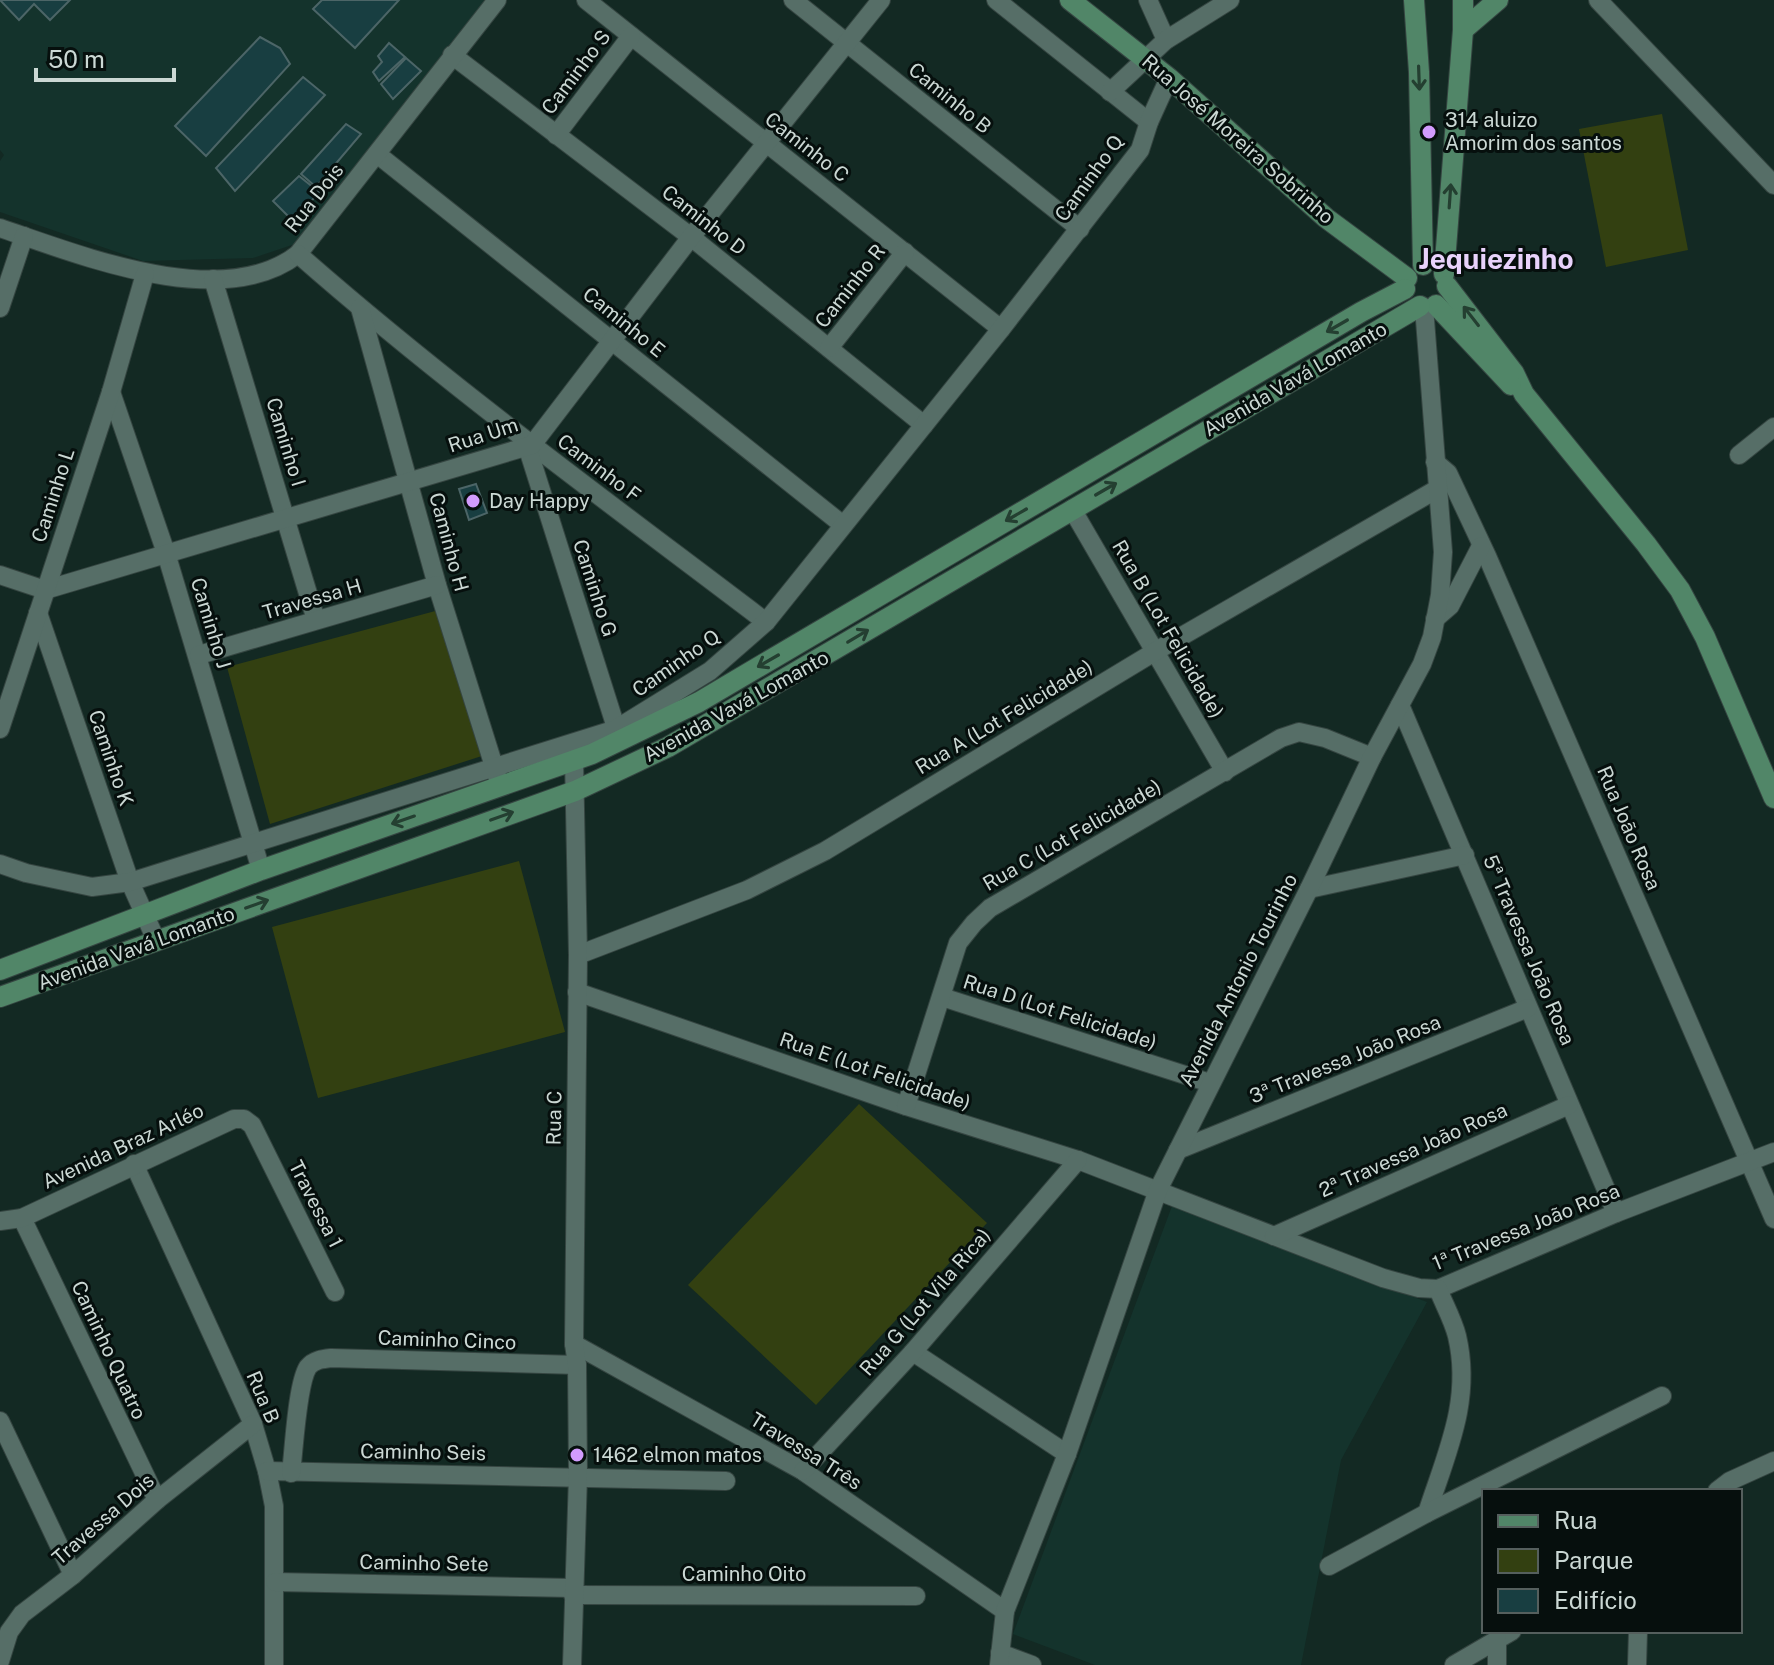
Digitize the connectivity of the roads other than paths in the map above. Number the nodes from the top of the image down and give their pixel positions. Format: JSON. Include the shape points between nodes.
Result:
{"nodes":[{"id":1,"x":497,"y":0,"type":"edge"},
{"id":2,"x":586,"y":0,"type":"edge"},
{"id":3,"x":793,"y":0,"type":"edge"},
{"id":4,"x":881,"y":0,"type":"edge"},
{"id":5,"x":996,"y":0,"type":"edge"},
{"id":6,"x":1070,"y":0,"type":"edge"},
{"id":7,"x":1148,"y":0,"type":"edge"},
{"id":8,"x":1230,"y":0,"type":"edge"},
{"id":9,"x":1414,"y":0,"type":"edge"},
{"id":10,"x":1463,"y":0,"type":"edge"},
{"id":11,"x":1498,"y":0,"type":"edge"},
{"id":12,"x":1598,"y":0,"type":"edge"},
{"id":13,"x":1463,"y":30,"type":"junction"},
{"id":14,"x":631,"y":36,"type":"junction"},
{"id":15,"x":1166,"y":40,"type":"junction"},
{"id":16,"x":846,"y":43,"type":"junction"},
{"id":17,"x":452,"y":55,"type":"junction"},
{"id":18,"x":1145,"y":59,"type":"junction"},
{"id":19,"x":1169,"y":78,"type":"junction"},
{"id":20,"x":1110,"y":92,"type":"junction"},
{"id":21,"x":1149,"y":122,"type":"junction"},
{"id":22,"x":556,"y":135,"type":"junction"},
{"id":23,"x":765,"y":142,"type":"junction"},
{"id":24,"x":377,"y":154,"type":"junction"},
{"id":25,"x":1774,"y":185,"type":"edge"},
{"id":26,"x":0,"y":228,"type":"edge"},
{"id":27,"x":1080,"y":229,"type":"junction"},
{"id":28,"x":24,"y":236,"type":"junction"},
{"id":29,"x":691,"y":237,"type":"junction"},
{"id":30,"x":905,"y":252,"type":"junction"},
{"id":31,"x":298,"y":254,"type":"junction"},
{"id":32,"x":145,"y":274,"type":"junction"},
{"id":33,"x":1412,"y":277,"type":"junction"},
{"id":34,"x":213,"y":279,"type":"junction"},
{"id":35,"x":1446,"y":280,"type":"junction"},
{"id":36,"x":1427,"y":306,"type":"junction"},
{"id":37,"x":0,"y":308,"type":"edge"},
{"id":38,"x":360,"y":308,"type":"junction"},
{"id":39,"x":1001,"y":329,"type":"junction"},
{"id":40,"x":611,"y":340,"type":"junction"},
{"id":41,"x":829,"y":348,"type":"junction"},
{"id":42,"x":111,"y":392,"type":"junction"},
{"id":43,"x":1524,"y":394,"type":"junction"},
{"id":44,"x":924,"y":425,"type":"junction"},
{"id":45,"x":1774,"y":427,"type":"edge"},
{"id":46,"x":529,"y":446,"type":"junction"},
{"id":47,"x":1739,"y":455,"type":"dead end"},
{"id":48,"x":1435,"y":462,"type":"junction"},
{"id":49,"x":410,"y":481,"type":"junction"},
{"id":50,"x":1439,"y":488,"type":"junction"},
{"id":51,"x":1072,"y":509,"type":"junction"},
{"id":52,"x":287,"y":518,"type":"junction"},
{"id":53,"x":843,"y":525,"type":"junction"},
{"id":54,"x":1481,"y":546,"type":"junction"},
{"id":55,"x":166,"y":553,"type":"junction"},
{"id":56,"x":0,"y":575,"type":"edge"},
{"id":57,"x":437,"y":585,"type":"junction"},
{"id":58,"x":45,"y":590,"type":"junction"},
{"id":59,"x":38,"y":613,"type":"junction"},
{"id":60,"x":1435,"y":619,"type":"junction"},
{"id":61,"x":316,"y":620,"type":"junction"},
{"id":62,"x":766,"y":622,"type":"junction"},
{"id":63,"x":1156,"y":651,"type":"junction"},
{"id":64,"x":199,"y":655,"type":"junction"},
{"id":65,"x":1400,"y":705,"type":"junction"},
{"id":66,"x":0,"y":729,"type":"edge"},
{"id":67,"x":619,"y":736,"type":"junction"},
{"id":68,"x":1372,"y":757,"type":"junction"},
{"id":69,"x":574,"y":760,"type":"junction"},
{"id":70,"x":1225,"y":772,"type":"junction"},
{"id":71,"x":498,"y":777,"type":"junction"},
{"id":72,"x":575,"y":791,"type":"junction"},
{"id":73,"x":1774,"y":798,"type":"edge"},
{"id":74,"x":251,"y":842,"type":"junction"},
{"id":75,"x":1465,"y":855,"type":"junction"},
{"id":76,"x":0,"y":864,"type":"edge"},
{"id":77,"x":261,"y":870,"type":"junction"},
{"id":78,"x":130,"y":882,"type":"junction"},
{"id":79,"x":1309,"y":889,"type":"junction"},
{"id":80,"x":144,"y":917,"type":"junction"},
{"id":81,"x":156,"y":940,"type":"junction"},
{"id":82,"x":578,"y":955,"type":"junction"},
{"id":83,"x":0,"y":970,"type":"edge"},
{"id":84,"x":577,"y":992,"type":"junction"},
{"id":85,"x":0,"y":997,"type":"edge"},
{"id":86,"x":942,"y":997,"type":"junction"},
{"id":87,"x":1528,"y":1008,"type":"junction"},
{"id":88,"x":1210,"y":1083,"type":"junction"},
{"id":89,"x":1569,"y":1105,"type":"junction"},
{"id":90,"x":906,"y":1106,"type":"junction"},
{"id":91,"x":256,"y":1135,"type":"joint"},
{"id":92,"x":1178,"y":1150,"type":"junction"},
{"id":93,"x":1774,"y":1152,"type":"edge"},
{"id":94,"x":1078,"y":1160,"type":"junction"},
{"id":95,"x":1750,"y":1162,"type":"junction"},
{"id":96,"x":134,"y":1164,"type":"junction"},
{"id":97,"x":1158,"y":1190,"type":"junction"},
{"id":98,"x":1616,"y":1213,"type":"junction"},
{"id":99,"x":22,"y":1218,"type":"junction"},
{"id":100,"x":1774,"y":1219,"type":"edge"},
{"id":101,"x":0,"y":1221,"type":"edge"},
{"id":102,"x":1274,"y":1236,"type":"junction"},
{"id":103,"x":1438,"y":1289,"type":"junction"},
{"id":104,"x":335,"y":1292,"type":"dead end"},
{"id":105,"x":574,"y":1344,"type":"junction"},
{"id":106,"x":913,"y":1352,"type":"junction"},
{"id":107,"x":577,"y":1365,"type":"junction"},
{"id":108,"x":1662,"y":1396,"type":"dead end"},
{"id":109,"x":0,"y":1421,"type":"edge"},
{"id":110,"x":253,"y":1424,"type":"junction"},
{"id":111,"x":1067,"y":1454,"type":"junction"},
{"id":112,"x":1774,"y":1461,"type":"edge"},
{"id":113,"x":267,"y":1471,"type":"junction"},
{"id":114,"x":803,"y":1471,"type":"junction"},
{"id":115,"x":291,"y":1473,"type":"junction"},
{"id":116,"x":578,"y":1476,"type":"junction"},
{"id":117,"x":726,"y":1481,"type":"dead end"},
{"id":118,"x":1720,"y":1489,"type":"edge"},
{"id":119,"x":157,"y":1500,"type":"junction"},
{"id":120,"x":1427,"y":1513,"type":"junction"},
{"id":121,"x":1329,"y":1566,"type":"dead end"},
{"id":122,"x":73,"y":1575,"type":"junction"},
{"id":123,"x":275,"y":1582,"type":"junction"},
{"id":124,"x":573,"y":1592,"type":"junction"},
{"id":125,"x":916,"y":1596,"type":"dead end"},
{"id":126,"x":1005,"y":1611,"type":"junction"},
{"id":127,"x":1638,"y":1633,"type":"edge"},
{"id":128,"x":1504,"y":1635,"type":"edge"},
{"id":129,"x":1000,"y":1659,"type":"edge"},
{"id":130,"x":0,"y":1661,"type":"edge"},
{"id":131,"x":274,"y":1665,"type":"edge"},
{"id":132,"x":572,"y":1665,"type":"edge"},
{"id":133,"x":1032,"y":1665,"type":"edge"},
{"id":134,"x":1454,"y":1665,"type":"edge"},
{"id":135,"x":1497,"y":1665,"type":"edge"},
{"id":136,"x":1637,"y":1665,"type":"edge"}],
"edges":[{"from":1,"to":17,"type":"street","name":"Rua Dois"},
{"from":2,"to":14,"type":"street","name":"Caminho C"},
{"from":3,"to":16,"type":"street","name":"Caminho B"},
{"from":4,"to":16,"type":"street","name":"Rua Um"},
{"from":5,"to":20,"type":"street"},
{"from":6,"to":18,"type":"street","name":"Rua José Moreira Sobrinho"},
{"from":7,"to":15,"type":"street"},
{"from":8,"to":15,"type":"street"},
{"from":9,"to":33,"type":"street","one_way":true,"via":[[1419,72]]},
{"from":10,"to":13,"type":"street"},
{"from":11,"to":13,"type":"street"},
{"from":12,"to":25,"type":"street"},
{"from":35,"to":13,"type":"street","one_way":true},
{"from":14,"to":22,"type":"street","name":"Caminho S"},
{"from":14,"to":23,"type":"street","name":"Caminho C"},
{"from":15,"to":18,"type":"street"},
{"from":16,"to":23,"type":"street","name":"Rua Um"},
{"from":16,"to":27,"type":"street","name":"Caminho B"},
{"from":17,"to":22,"type":"street","name":"Caminho D"},
{"from":17,"to":24,"type":"street","name":"Rua Dois"},
{"from":18,"to":19,"type":"street","name":"Rua José Moreira Sobrinho"},
{"from":18,"to":20,"type":"street"},
{"from":19,"to":21,"type":"street","name":"Caminho Q"},
{"from":19,"to":33,"type":"street","name":"Rua José Moreira Sobrinho","via":[[1326,218]]},
{"from":20,"to":21,"type":"street"},
{"from":21,"to":27,"type":"street","name":"Caminho Q","via":[[1140,150]]},
{"from":22,"to":29,"type":"street","name":"Caminho D"},
{"from":23,"to":29,"type":"street","name":"Rua Um"},
{"from":23,"to":30,"type":"street","name":"Caminho C"},
{"from":24,"to":31,"type":"street","name":"Rua Dois"},
{"from":24,"to":40,"type":"street","name":"Caminho E"},
{"from":26,"to":28,"type":"street","name":"Rua Dois"},
{"from":27,"to":39,"type":"street","name":"Caminho Q"},
{"from":28,"to":32,"type":"street","name":"Rua Dois"},
{"from":28,"to":37,"type":"street"},
{"from":29,"to":40,"type":"street","name":"Rua Um"},
{"from":29,"to":41,"type":"street","name":"Caminho D"},
{"from":30,"to":39,"type":"street","name":"Caminho C"},
{"from":30,"to":41,"type":"street","name":"Caminho R"},
{"from":31,"to":34,"type":"street","name":"Rua Dois","via":[[266,273]]},
{"from":31,"to":38,"type":"street","name":"Caminho F"},
{"from":32,"to":34,"type":"street","name":"Rua Dois"},
{"from":32,"to":42,"type":"street","name":"Caminho L"},
{"from":33,"to":35,"type":"street","via":[[1438,268]]},
{"from":33,"to":36,"type":"street","via":[[1410,299]]},
{"from":33,"to":67,"type":"street","name":"Avenida Vavá Lomanto","one_way":true,"via":[[1348,320],[699,702]]},
{"from":34,"to":52,"type":"street","name":"Caminho I"},
{"from":35,"to":36,"type":"street","via":[[1442,300]]},
{"from":43,"to":35,"type":"street","one_way":true},
{"from":36,"to":43,"type":"street"},
{"from":36,"to":48,"type":"street","name":"Avenida Antonio Tourinho"},
{"from":51,"to":36,"type":"street","name":"Avenida Vavá Lomanto","one_way":true},
{"from":38,"to":46,"type":"street","name":"Caminho F"},
{"from":38,"to":49,"type":"street","name":"Caminho H"},
{"from":39,"to":44,"type":"street","name":"Caminho Q"},
{"from":40,"to":46,"type":"street","name":"Rua Um"},
{"from":40,"to":53,"type":"street","name":"Caminho E"},
{"from":41,"to":44,"type":"street","name":"Caminho D"},
{"from":42,"to":55,"type":"street","name":"Caminho J"},
{"from":42,"to":58,"type":"street","name":"Caminho L"},
{"from":43,"to":73,"type":"street","via":[[1680,590]]},
{"from":44,"to":53,"type":"street","name":"Caminho Q"},
{"from":45,"to":47,"type":"street"},
{"from":46,"to":49,"type":"street","name":"Rua Um"},
{"from":46,"to":62,"type":"street","name":"Caminho F"},
{"from":46,"to":67,"type":"street","name":"Caminho G"},
{"from":48,"to":50,"type":"street","name":"Avenida Antonio Tourinho"},
{"from":48,"to":54,"type":"street","name":"Rua João Rosa","via":[[1448,473]]},
{"from":49,"to":52,"type":"street","name":"Rua Um"},
{"from":49,"to":57,"type":"street","name":"Caminho H"},
{"from":50,"to":60,"type":"street","name":"Avenida Antonio Tourinho","via":[[1443,552]]},
{"from":50,"to":63,"type":"street","name":"Rua A (Lot Felicidade)"},
{"from":51,"to":63,"type":"street","name":"Rua B (Lot Felicidade)"},
{"from":72,"to":51,"type":"street","name":"Avenida Vavá Lomanto","one_way":true,"via":[[681,740]]},
{"from":52,"to":55,"type":"street","name":"Rua Um"},
{"from":52,"to":61,"type":"street","name":"Caminho I"},
{"from":53,"to":62,"type":"street","name":"Caminho Q"},
{"from":54,"to":60,"type":"street","via":[[1450,606]]},
{"from":54,"to":95,"type":"street","name":"Rua João Rosa"},
{"from":55,"to":58,"type":"street","name":"Rua Um"},
{"from":55,"to":64,"type":"street","name":"Caminho J"},
{"from":56,"to":58,"type":"street"},
{"from":57,"to":61,"type":"street","name":"Travessa H"},
{"from":57,"to":71,"type":"street","name":"Caminho H"},
{"from":58,"to":59,"type":"street","name":"Caminho L"},
{"from":59,"to":66,"type":"street","name":"Caminho L"},
{"from":59,"to":78,"type":"street","name":"Caminho K"},
{"from":60,"to":65,"type":"street","name":"Avenida Antonio Tourinho","via":[[1422,664]]},
{"from":61,"to":64,"type":"street","name":"Travessa H"},
{"from":62,"to":67,"type":"street","name":"Caminho Q","via":[[710,671]]},
{"from":63,"to":70,"type":"street","name":"Rua B (Lot Felicidade)"},
{"from":63,"to":82,"type":"street","name":"Rua A (Lot Felicidade)","via":[[825,851],[747,890]]},
{"from":64,"to":74,"type":"street","name":"Caminho J"},
{"from":65,"to":68,"type":"street","name":"Avenida Antonio Tourinho"},
{"from":65,"to":75,"type":"street","name":"5ª Travessa João Rosa"},
{"from":67,"to":69,"type":"street","name":"Avenida Vavá Lomanto"},
{"from":67,"to":71,"type":"street","name":"Caminho Q"},
{"from":68,"to":70,"type":"street","name":"Rua C (Lot Felicidade)","via":[[1299,732]]},
{"from":68,"to":79,"type":"street","name":"Avenida Antonio Tourinho"},
{"from":69,"to":71,"type":"street","name":"Avenida Vavá Lomanto"},
{"from":69,"to":72,"type":"street","name":"Rua C"},
{"from":70,"to":86,"type":"street","name":"Rua C (Lot Felicidade)","via":[[990,908],[958,943]]},
{"from":71,"to":74,"type":"street","name":"Caminho Q"},
{"from":71,"to":77,"type":"street","name":"Avenida Vavá Lomanto","one_way":true},
{"from":81,"to":72,"type":"street","name":"Avenida Vavá Lomanto","one_way":true},
{"from":72,"to":82,"type":"street","name":"Rua C"},
{"from":74,"to":77,"type":"street","name":"Caminho J"},
{"from":74,"to":78,"type":"street","name":"Caminho Q"},
{"from":75,"to":79,"type":"street"},
{"from":75,"to":87,"type":"street","name":"5ª Travessa João Rosa"},
{"from":76,"to":78,"type":"street","name":"Caminho Q","via":[[92,887]]},
{"from":77,"to":80,"type":"street","name":"Avenida Vavá Lomanto"},
{"from":78,"to":80,"type":"street","name":"Caminho K"},
{"from":79,"to":88,"type":"street","name":"Avenida Antonio Tourinho"},
{"from":80,"to":81,"type":"street","name":"Caminho K"},
{"from":80,"to":83,"type":"street","name":"Avenida Vavá Lomanto"},
{"from":81,"to":85,"type":"street","name":"Avenida Vavá Lomanto"},
{"from":82,"to":84,"type":"street","name":"Rua C"},
{"from":84,"to":90,"type":"street","name":"Rua E (Lot Felicidade)"},
{"from":84,"to":105,"type":"street","name":"Rua C"},
{"from":86,"to":88,"type":"street","name":"Rua D (Lot Felicidade)"},
{"from":86,"to":90,"type":"street","name":"Rua C (Lot Felicidade)"},
{"from":87,"to":89,"type":"street","name":"5ª Travessa João Rosa"},
{"from":87,"to":92,"type":"street","name":"3ª Travessa João Rosa"},
{"from":88,"to":92,"type":"street","name":"Avenida Antonio Tourinho"},
{"from":89,"to":98,"type":"street","name":"5ª Travessa João Rosa"},
{"from":89,"to":102,"type":"street","name":"2ª Travessa João Rosa"},
{"from":90,"to":94,"type":"street","name":"Rua E (Lot Felicidade)"},
{"from":91,"to":96,"type":"street","name":"Avenida Braz Arléo","via":[[249,1121],[234,1119]]},
{"from":91,"to":104,"type":"street","name":"Travessa 1"},
{"from":92,"to":97,"type":"street","name":"Avenida Antonio Tourinho"},
{"from":93,"to":95,"type":"street","name":"1ª Travessa João Rosa"},
{"from":94,"to":97,"type":"street","name":"Rua E (Lot Felicidade)"},
{"from":94,"to":106,"type":"street","name":"Rua G (Lot Vila Rica)"},
{"from":95,"to":98,"type":"street","name":"1ª Travessa João Rosa"},
{"from":95,"to":100,"type":"street","name":"Rua João Rosa"},
{"from":96,"to":99,"type":"street","name":"Avenida Braz Arléo"},
{"from":96,"to":110,"type":"street","name":"Rua B"},
{"from":97,"to":102,"type":"street","name":"1ª Travessa João Rosa"},
{"from":97,"to":111,"type":"street","name":"Avenida Antonio Tourinho"},
{"from":98,"to":103,"type":"street","name":"1ª Travessa João Rosa"},
{"from":99,"to":101,"type":"street","name":"Avenida Braz Arléo"},
{"from":99,"to":119,"type":"street","name":"Caminho Quatro"},
{"from":102,"to":103,"type":"street","name":"1ª Travessa João Rosa","via":[[1383,1278]]},
{"from":103,"to":120,"type":"street","via":[[1456,1332],[1462,1381],[1460,1412]]},
{"from":105,"to":107,"type":"street","name":"Rua C"},
{"from":105,"to":114,"type":"street","name":"Travessa Três"},
{"from":106,"to":111,"type":"street"},
{"from":106,"to":114,"type":"street","name":"Rua G (Lot Vila Rica)"},
{"from":107,"to":115,"type":"street","name":"Caminho Cinco","via":[[316,1360],[302,1384]]},
{"from":107,"to":116,"type":"street","name":"Rua C"},
{"from":108,"to":120,"type":"street"},
{"from":109,"to":122,"type":"street"},
{"from":110,"to":113,"type":"street","name":"Rua B"},
{"from":110,"to":119,"type":"street","name":"Travessa Dois"},
{"from":111,"to":126,"type":"street","name":"Avenida Antonio Tourinho"},
{"from":112,"to":118,"type":"street"},
{"from":113,"to":115,"type":"street","name":"Caminho Seis"},
{"from":113,"to":123,"type":"street","name":"Rua B","via":[[274,1506]]},
{"from":114,"to":126,"type":"street","name":"Travessa Três"},
{"from":115,"to":116,"type":"street","name":"Caminho Seis"},
{"from":116,"to":117,"type":"street","name":"Caminho Seis"},
{"from":116,"to":124,"type":"street","name":"Rua C"},
{"from":119,"to":122,"type":"street","name":"Travessa Dois"},
{"from":120,"to":121,"type":"street"},
{"from":122,"to":130,"type":"street","name":"Travessa Dois","via":[[22,1614],[9,1632]]},
{"from":123,"to":124,"type":"street","name":"Caminho Sete"},
{"from":123,"to":131,"type":"street","name":"Rua B"},
{"from":124,"to":125,"type":"street","name":"Caminho Oito"},
{"from":124,"to":132,"type":"street","name":"Rua C"},
{"from":126,"to":129,"type":"street","name":"Avenida Antonio Tourinho"},
{"from":127,"to":136,"type":"street"},
{"from":128,"to":134,"type":"street"},
{"from":128,"to":135,"type":"street"},
{"from":129,"to":133,"type":"street"}]}
